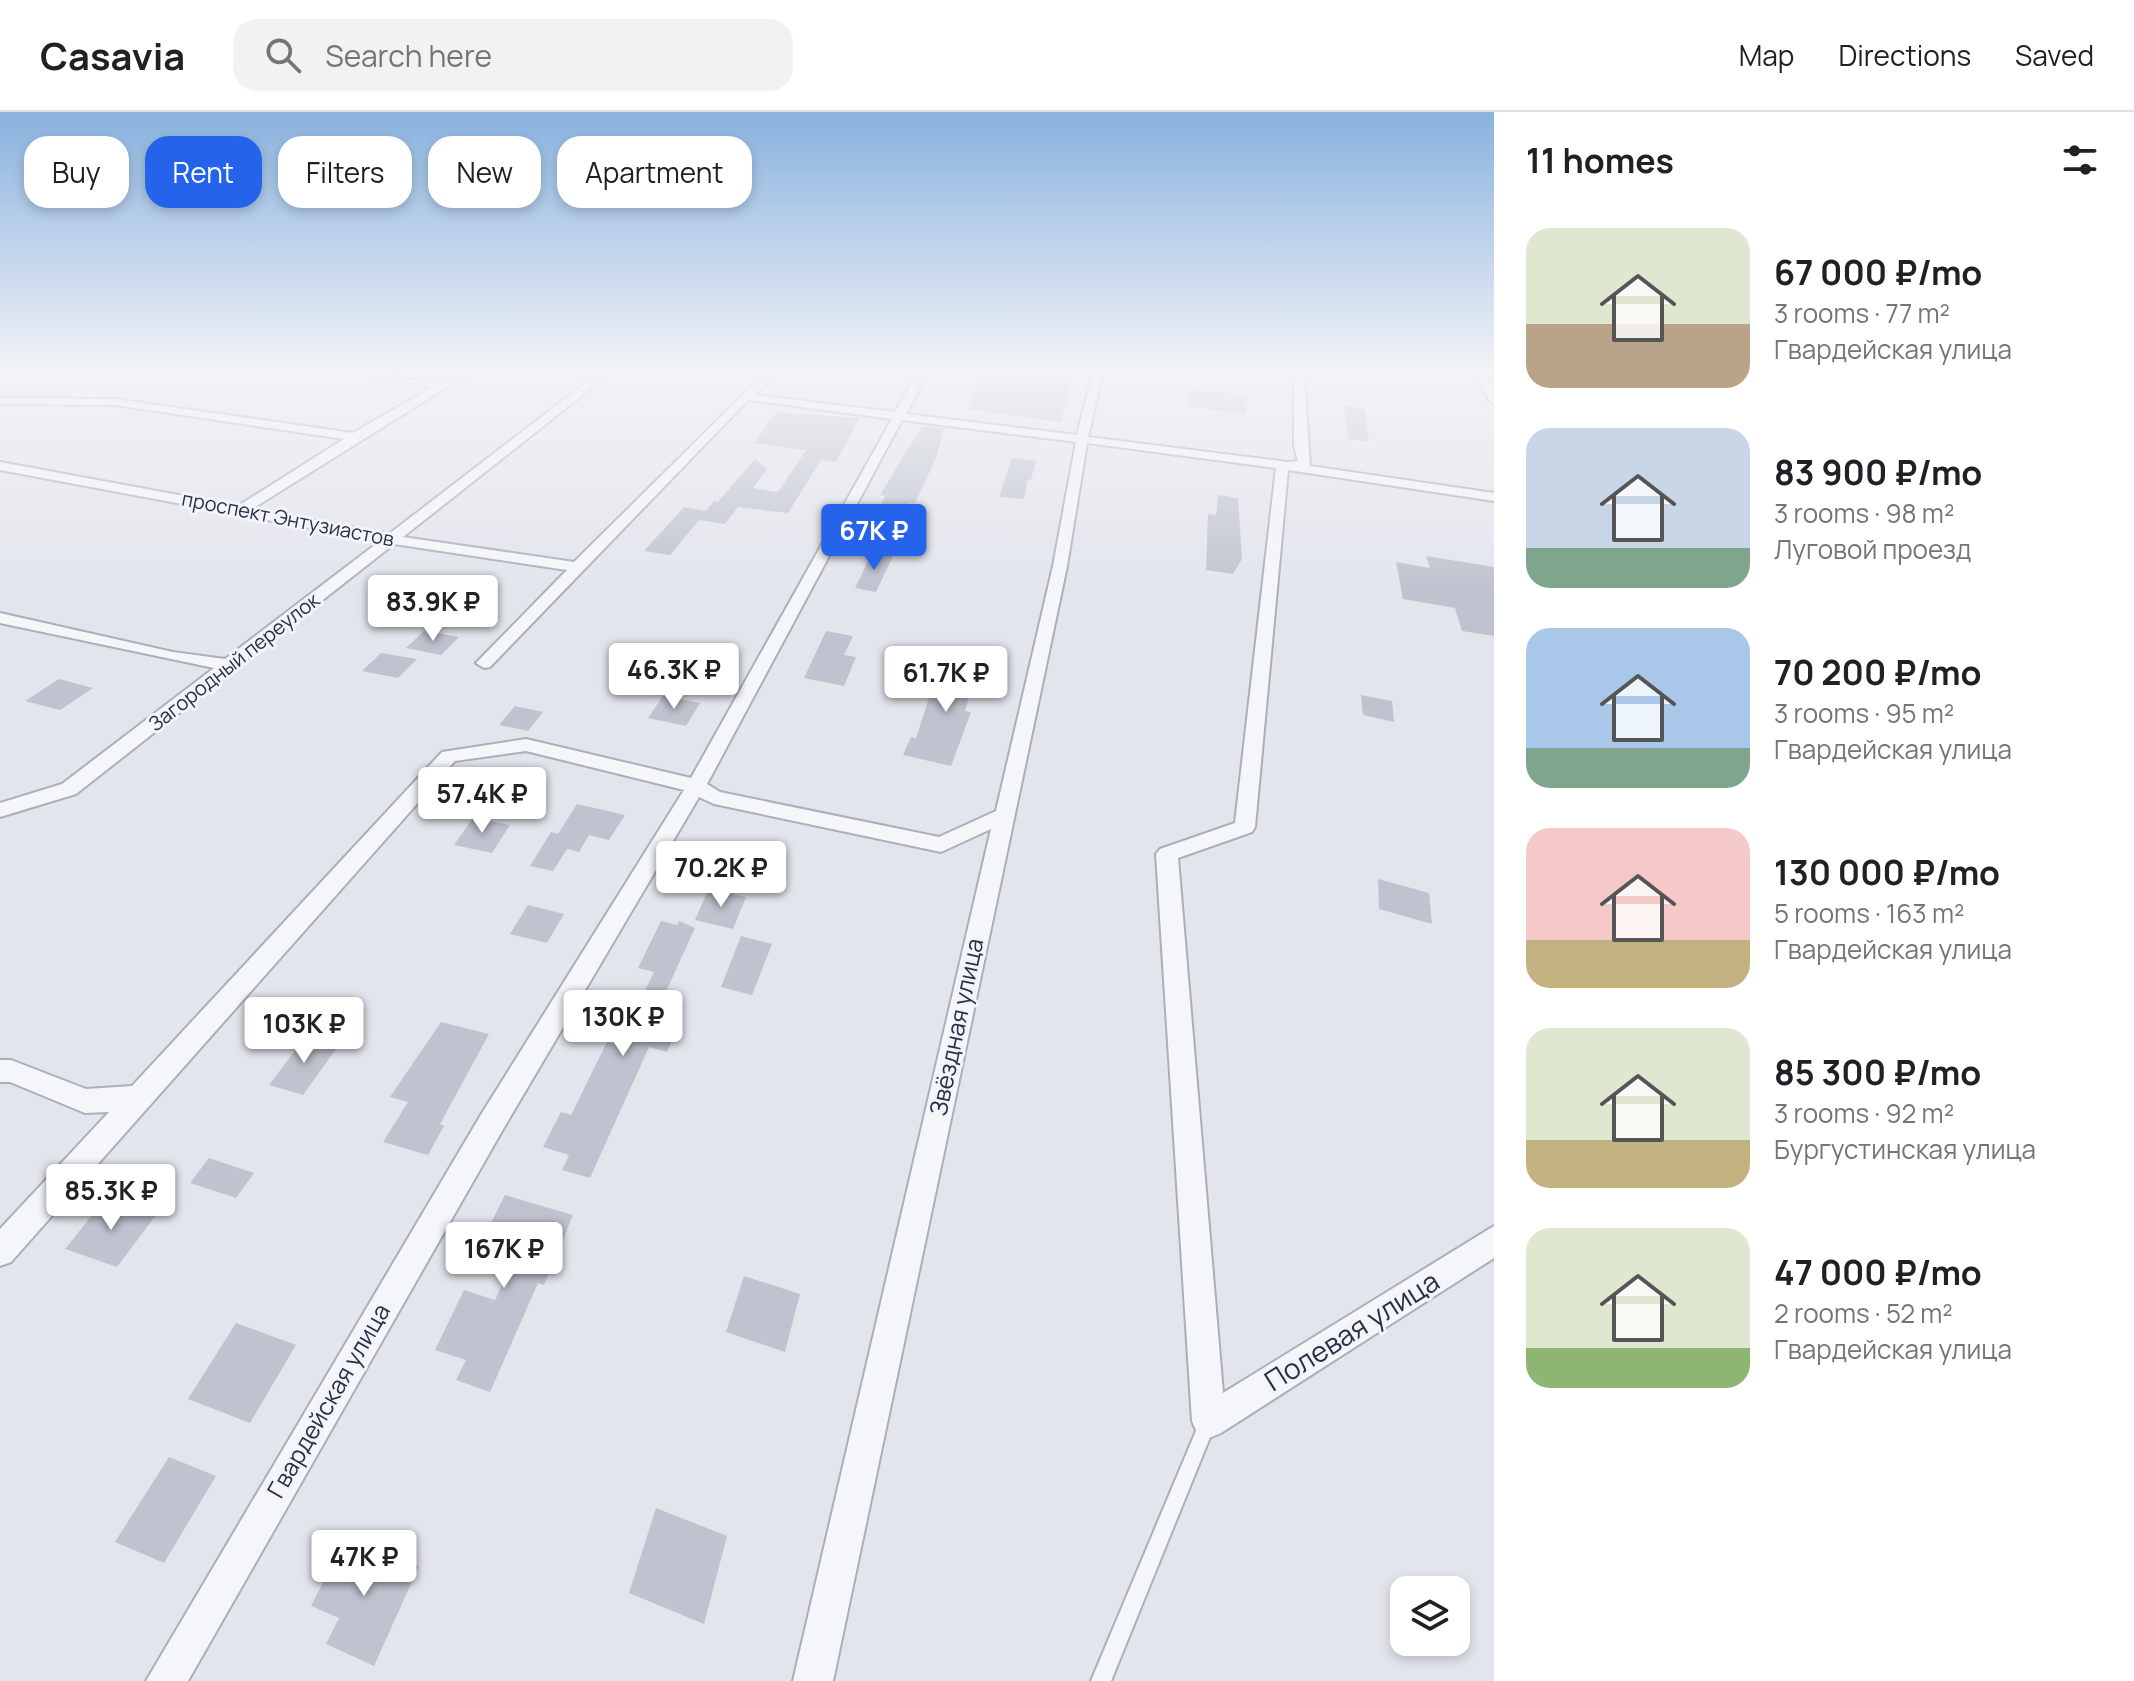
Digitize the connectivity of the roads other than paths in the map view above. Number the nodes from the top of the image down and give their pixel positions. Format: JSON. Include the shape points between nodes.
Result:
{"nodes":[{"id":1,"x":342,"y":445,"type":"edge"},
{"id":2,"x":512,"y":445,"type":"edge"},
{"id":3,"x":696,"y":445,"type":"edge"},
{"id":4,"x":883,"y":445,"type":"edge"},
{"id":5,"x":1081,"y":445,"type":"edge"},
{"id":6,"x":1129,"y":445,"type":"edge"},
{"id":7,"x":1302,"y":445,"type":"edge"},
{"id":8,"x":1303,"y":458,"type":"junction"},
{"id":9,"x":1257,"y":462,"type":"junction"},
{"id":10,"x":0,"y":466,"type":"edge"},
{"id":11,"x":1282,"y":467,"type":"junction"},
{"id":12,"x":1494,"y":497,"type":"edge"},
{"id":13,"x":243,"y":509,"type":"junction"},
{"id":14,"x":391,"y":539,"type":"junction"},
{"id":15,"x":577,"y":567,"type":"junction"},
{"id":16,"x":0,"y":618,"type":"edge"},
{"id":17,"x":484,"y":663,"type":"dead end"},
{"id":18,"x":229,"y":665,"type":"junction"},
{"id":19,"x":696,"y":786,"type":"junction"},
{"id":20,"x":2,"y":811,"type":"edge"},
{"id":21,"x":1004,"y":815,"type":"junction"},
{"id":22,"x":0,"y":1071,"type":"edge"},
{"id":23,"x":138,"y":1098,"type":"junction"},
{"id":24,"x":1494,"y":1241,"type":"edge"},
{"id":25,"x":0,"y":1251,"type":"edge"},
{"id":26,"x":1209,"y":1421,"type":"junction"},
{"id":27,"x":166,"y":1681,"type":"edge"},
{"id":28,"x":813,"y":1681,"type":"edge"},
{"id":29,"x":1101,"y":1681,"type":"edge"}],
"edges":[{"from":1,"to":13,"type":"street"},
{"from":2,"to":14,"type":"street","name":"Загородный переулок"},
{"from":3,"to":15,"type":"street"},
{"from":4,"to":19,"type":"street","name":"Гвардейская улица"},
{"from":5,"to":21,"type":"street","name":"Звёздная улица","via":[[1060,566]]},
{"from":6,"to":9,"type":"street"},
{"from":7,"to":8,"type":"street"},
{"from":8,"to":9,"type":"street","via":[[1270,453],[1252,457]]},
{"from":8,"to":11,"type":"street","via":[[1305,464]]},
{"from":9,"to":11,"type":"street"},
{"from":10,"to":13,"type":"street","name":"проспект Энтузиастов"},
{"from":11,"to":12,"type":"street"},
{"from":11,"to":26,"type":"street","via":[[1245,827],[1167,854]]},
{"from":13,"to":14,"type":"street","name":"проспект Энтузиастов"},
{"from":14,"to":15,"type":"street","name":"проспект Энтузиастов"},
{"from":14,"to":18,"type":"street","name":"Загородный переулок"},
{"from":15,"to":17,"type":"street"},
{"from":16,"to":18,"type":"street"},
{"from":18,"to":20,"type":"street","name":"Загородный переулок","via":[[69,789]]},
{"from":19,"to":21,"type":"street","via":[[714,797],[941,845]]},
{"from":19,"to":23,"type":"street","via":[[526,745],[449,756]]},
{"from":19,"to":27,"type":"street","name":"Гвардейская улица","via":[[492,1122]]},
{"from":21,"to":28,"type":"street","name":"Звёздная улица"},
{"from":22,"to":23,"type":"street","via":[[85,1101]]},
{"from":23,"to":25,"type":"street"},
{"from":24,"to":26,"type":"street","name":"Полевая улица"},
{"from":26,"to":29,"type":"lane"}]}
